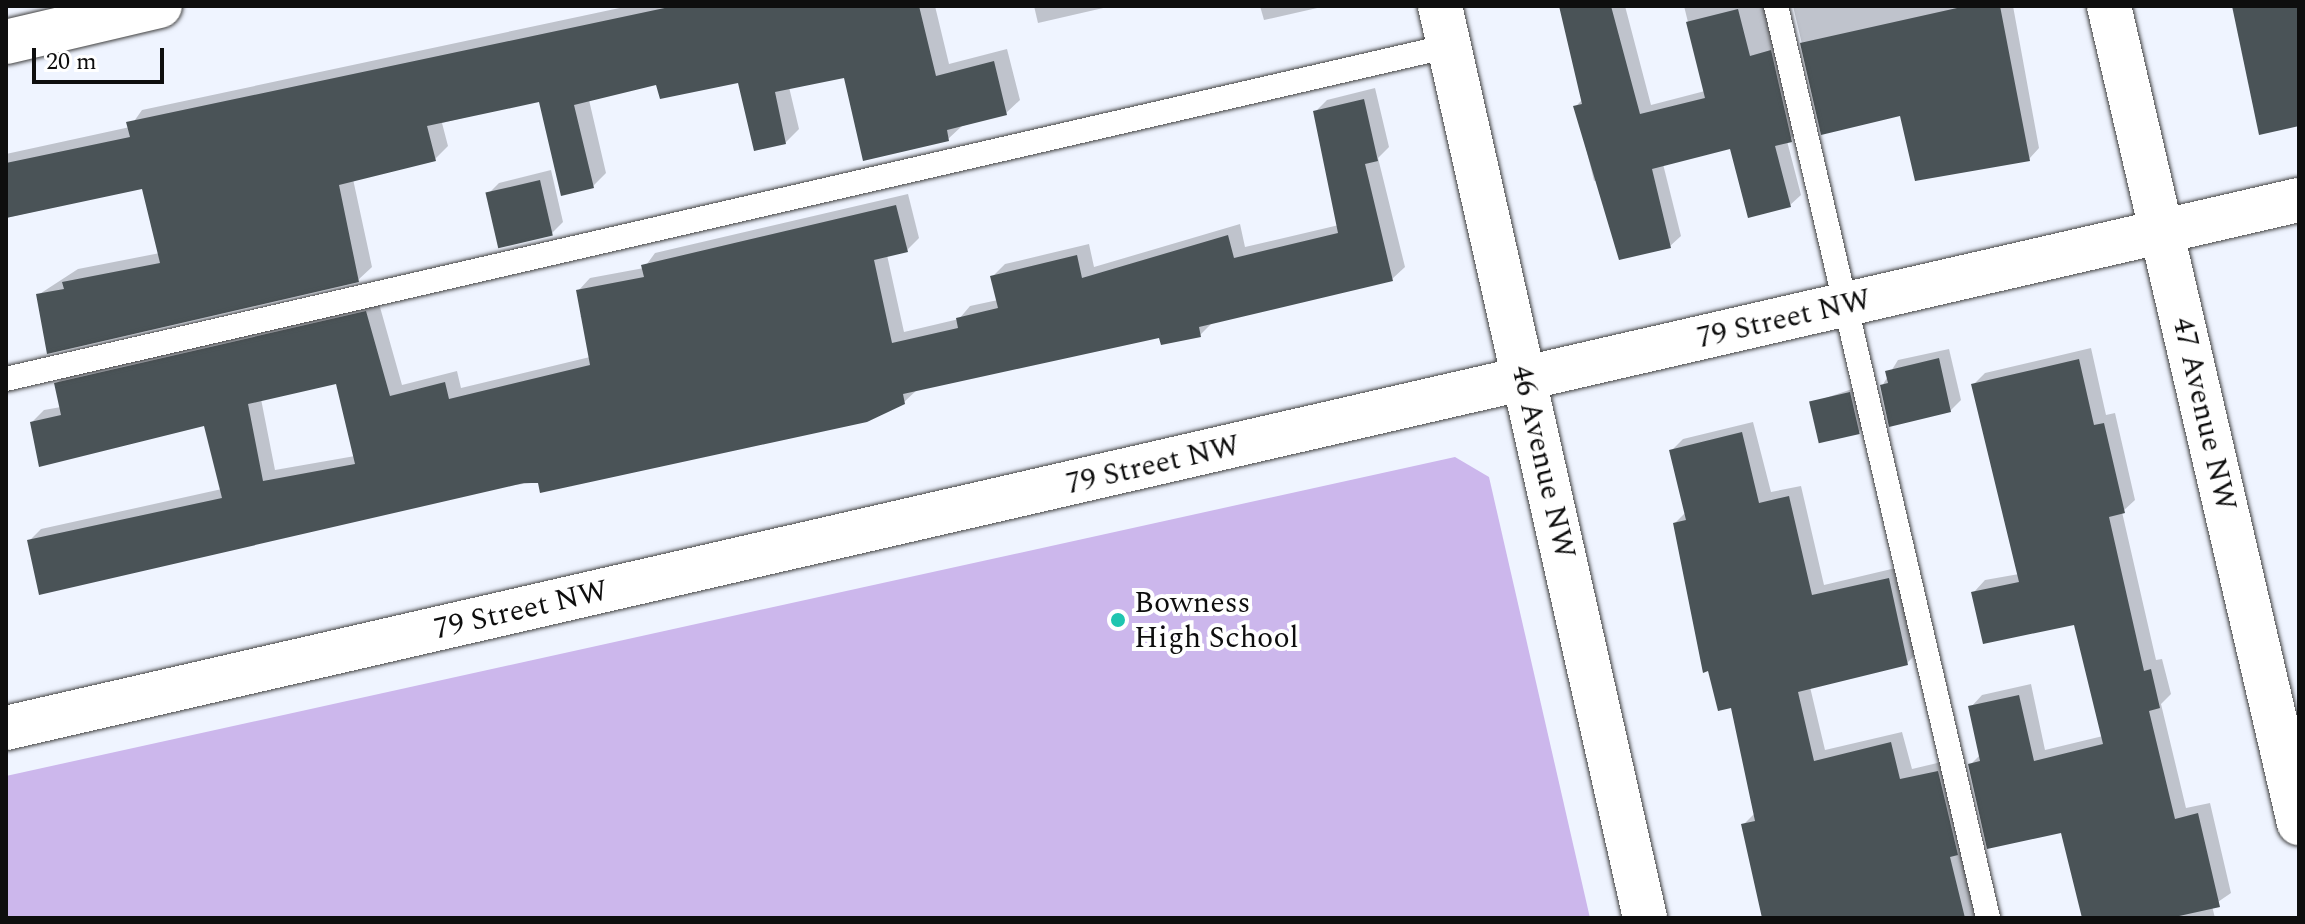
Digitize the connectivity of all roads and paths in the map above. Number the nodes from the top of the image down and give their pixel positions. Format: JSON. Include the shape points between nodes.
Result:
{"nodes":[{"id":1,"x":160,"y":6,"type":"edge"},
{"id":2,"x":1776,"y":6,"type":"edge"},
{"id":3,"x":2109,"y":6,"type":"edge"},
{"id":4,"x":1445,"y":26,"type":"edge"},
{"id":5,"x":6,"y":42,"type":"edge"},
{"id":6,"x":2299,"y":200,"type":"edge"},
{"id":7,"x":2162,"y":232,"type":"junction"},
{"id":8,"x":1845,"y":304,"type":"junction"},
{"id":9,"x":6,"y":379,"type":"edge"},
{"id":10,"x":1525,"y":379,"type":"junction"},
{"id":11,"x":6,"y":728,"type":"edge"},
{"id":12,"x":2299,"y":823,"type":"edge"},
{"id":13,"x":1645,"y":918,"type":"edge"},
{"id":14,"x":1988,"y":918,"type":"edge"}],
"edges":[{"from":1,"to":5,"type":"street"},
{"from":2,"to":8,"type":"lane"},
{"from":3,"to":7,"type":"street","name":"47 Avenue NW"},
{"from":4,"to":9,"type":"lane"},
{"from":4,"to":10,"type":"street","name":"46 Avenue NW"},
{"from":6,"to":7,"type":"street","name":"79 Street NW"},
{"from":7,"to":8,"type":"street","name":"79 Street NW"},
{"from":7,"to":12,"type":"street","name":"47 Avenue NW"},
{"from":8,"to":10,"type":"street","name":"79 Street NW"},
{"from":8,"to":14,"type":"lane"},
{"from":10,"to":11,"type":"street","name":"79 Street NW"},
{"from":10,"to":13,"type":"street","name":"46 Avenue NW"}]}
